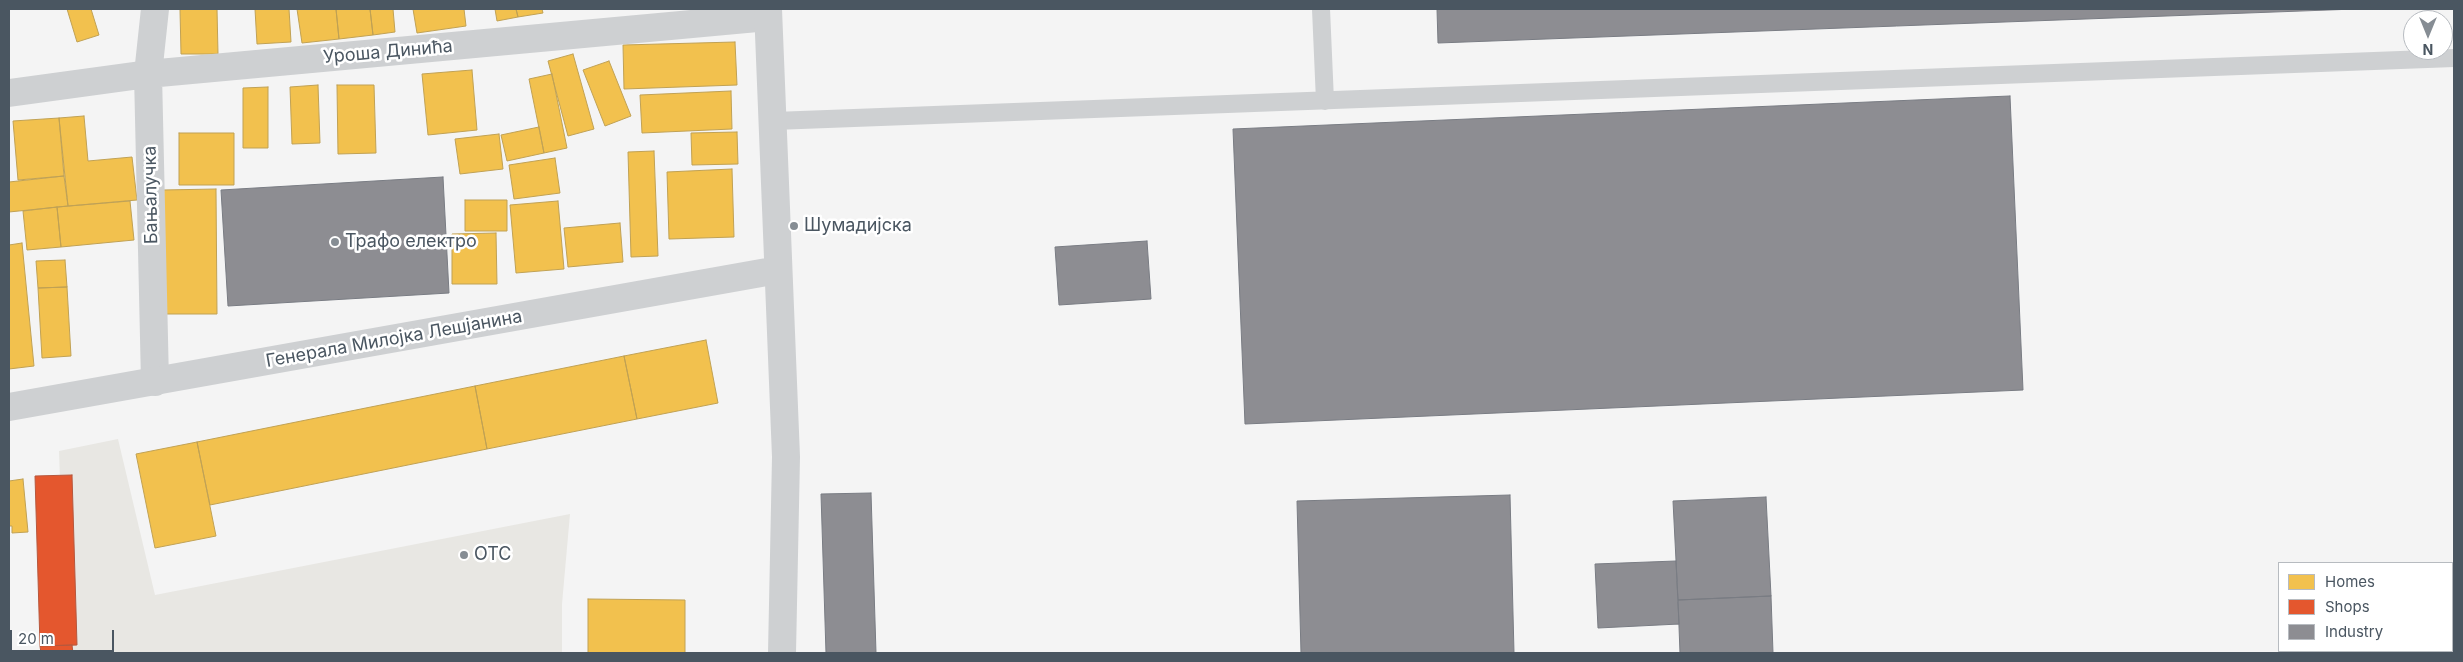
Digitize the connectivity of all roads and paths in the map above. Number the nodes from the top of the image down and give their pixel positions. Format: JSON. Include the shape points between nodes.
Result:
{"nodes":[{"id":1,"x":155,"y":9,"type":"edge"},
{"id":2,"x":1321,"y":9,"type":"edge"},
{"id":3,"x":768,"y":13,"type":"edge"},
{"id":4,"x":2454,"y":58,"type":"edge"},
{"id":5,"x":148,"y":74,"type":"junction"},
{"id":6,"x":9,"y":92,"type":"edge"},
{"id":7,"x":1325,"y":101,"type":"junction"},
{"id":8,"x":774,"y":121,"type":"junction"},
{"id":9,"x":778,"y":270,"type":"junction"},
{"id":10,"x":155,"y":382,"type":"junction"},
{"id":11,"x":9,"y":408,"type":"edge"},
{"id":12,"x":782,"y":653,"type":"edge"}],
"edges":[{"from":1,"to":5,"type":"street","name":"Бањалучка"},
{"from":2,"to":7,"type":"lane"},
{"from":3,"to":5,"type":"street","name":"Уроша Динића"},
{"from":3,"to":8,"type":"street"},
{"from":4,"to":7,"type":"lane"},
{"from":5,"to":6,"type":"street","name":"Уроша Динића"},
{"from":5,"to":10,"type":"street","name":"Бањалучка"},
{"from":7,"to":8,"type":"lane"},
{"from":8,"to":9,"type":"street"},
{"from":9,"to":10,"type":"street","name":"Генерала Милојка Лешјанина"},
{"from":9,"to":12,"type":"street","via":[[786,457]]},
{"from":10,"to":11,"type":"street","name":"Генерала Милојка Лешјанина"}]}
